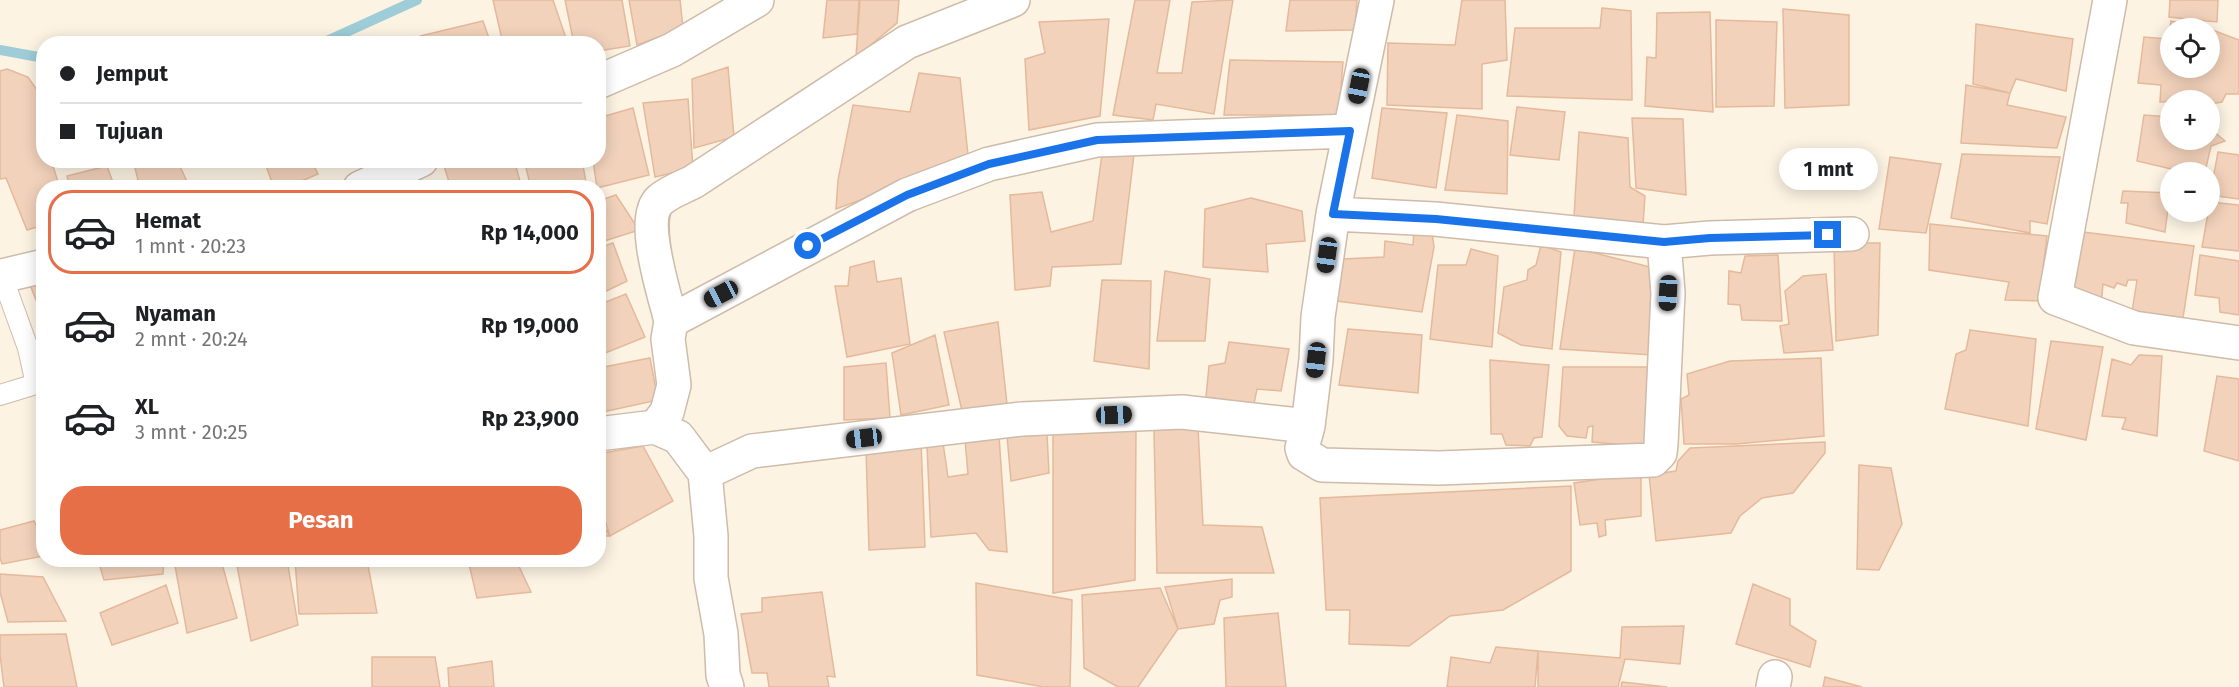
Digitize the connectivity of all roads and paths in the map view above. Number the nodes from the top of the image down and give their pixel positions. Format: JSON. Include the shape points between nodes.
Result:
{"nodes":[{"id":1,"x":757,"y":0,"type":"edge"},
{"id":2,"x":1013,"y":0,"type":"edge"},
{"id":3,"x":1377,"y":0,"type":"edge"},
{"id":4,"x":2110,"y":0,"type":"edge"},
{"id":5,"x":606,"y":79,"type":"edge"},
{"id":6,"x":1350,"y":131,"type":"junction"},
{"id":7,"x":404,"y":168,"type":"edge"},
{"id":8,"x":377,"y":180,"type":"edge"},
{"id":9,"x":1333,"y":214,"type":"junction"},
{"id":10,"x":1852,"y":234,"type":"dead end"},
{"id":11,"x":1664,"y":242,"type":"junction"},
{"id":12,"x":36,"y":268,"type":"edge"},
{"id":13,"x":2,"y":276,"type":"joint"},
{"id":14,"x":671,"y":321,"type":"junction"},
{"id":15,"x":2239,"y":343,"type":"edge"},
{"id":16,"x":0,"y":395,"type":"edge"},
{"id":17,"x":1308,"y":426,"type":"junction"},
{"id":18,"x":655,"y":427,"type":"junction"},
{"id":19,"x":606,"y":433,"type":"edge"},
{"id":20,"x":705,"y":473,"type":"junction"},
{"id":21,"x":727,"y":687,"type":"edge"}],
"edges":[{"from":1,"to":5,"type":"street","via":[[672,50]]},
{"from":2,"to":14,"type":"street","via":[[907,42],[659,201],[652,215],[653,246]]},
{"from":3,"to":6,"type":"street"},
{"from":4,"to":15,"type":"street","via":[[2055,298],[2134,328]]},
{"from":6,"to":9,"type":"street"},
{"from":6,"to":14,"type":"street","via":[[1097,140],[989,164],[907,195]]},
{"from":7,"to":8,"type":"street"},
{"from":9,"to":11,"type":"street","via":[[1436,219]]},
{"from":9,"to":17,"type":"street"},
{"from":10,"to":11,"type":"street"},
{"from":11,"to":17,"type":"street","via":[[1668,293],[1661,444],[1660,453],[1653,460],[1439,468],[1322,465],[1304,454]]},
{"from":12,"to":13,"type":"street"},
{"from":13,"to":16,"type":"lane","via":[[28,348],[36,384]]},
{"from":14,"to":18,"type":"street","via":[[668,339],[674,385],[667,411]]},
{"from":17,"to":20,"type":"street","via":[[1182,412],[1022,419],[752,451]]},
{"from":18,"to":19,"type":"street"},
{"from":18,"to":20,"type":"street","via":[[678,437]]},
{"from":20,"to":21,"type":"street","via":[[711,578]]}]}
